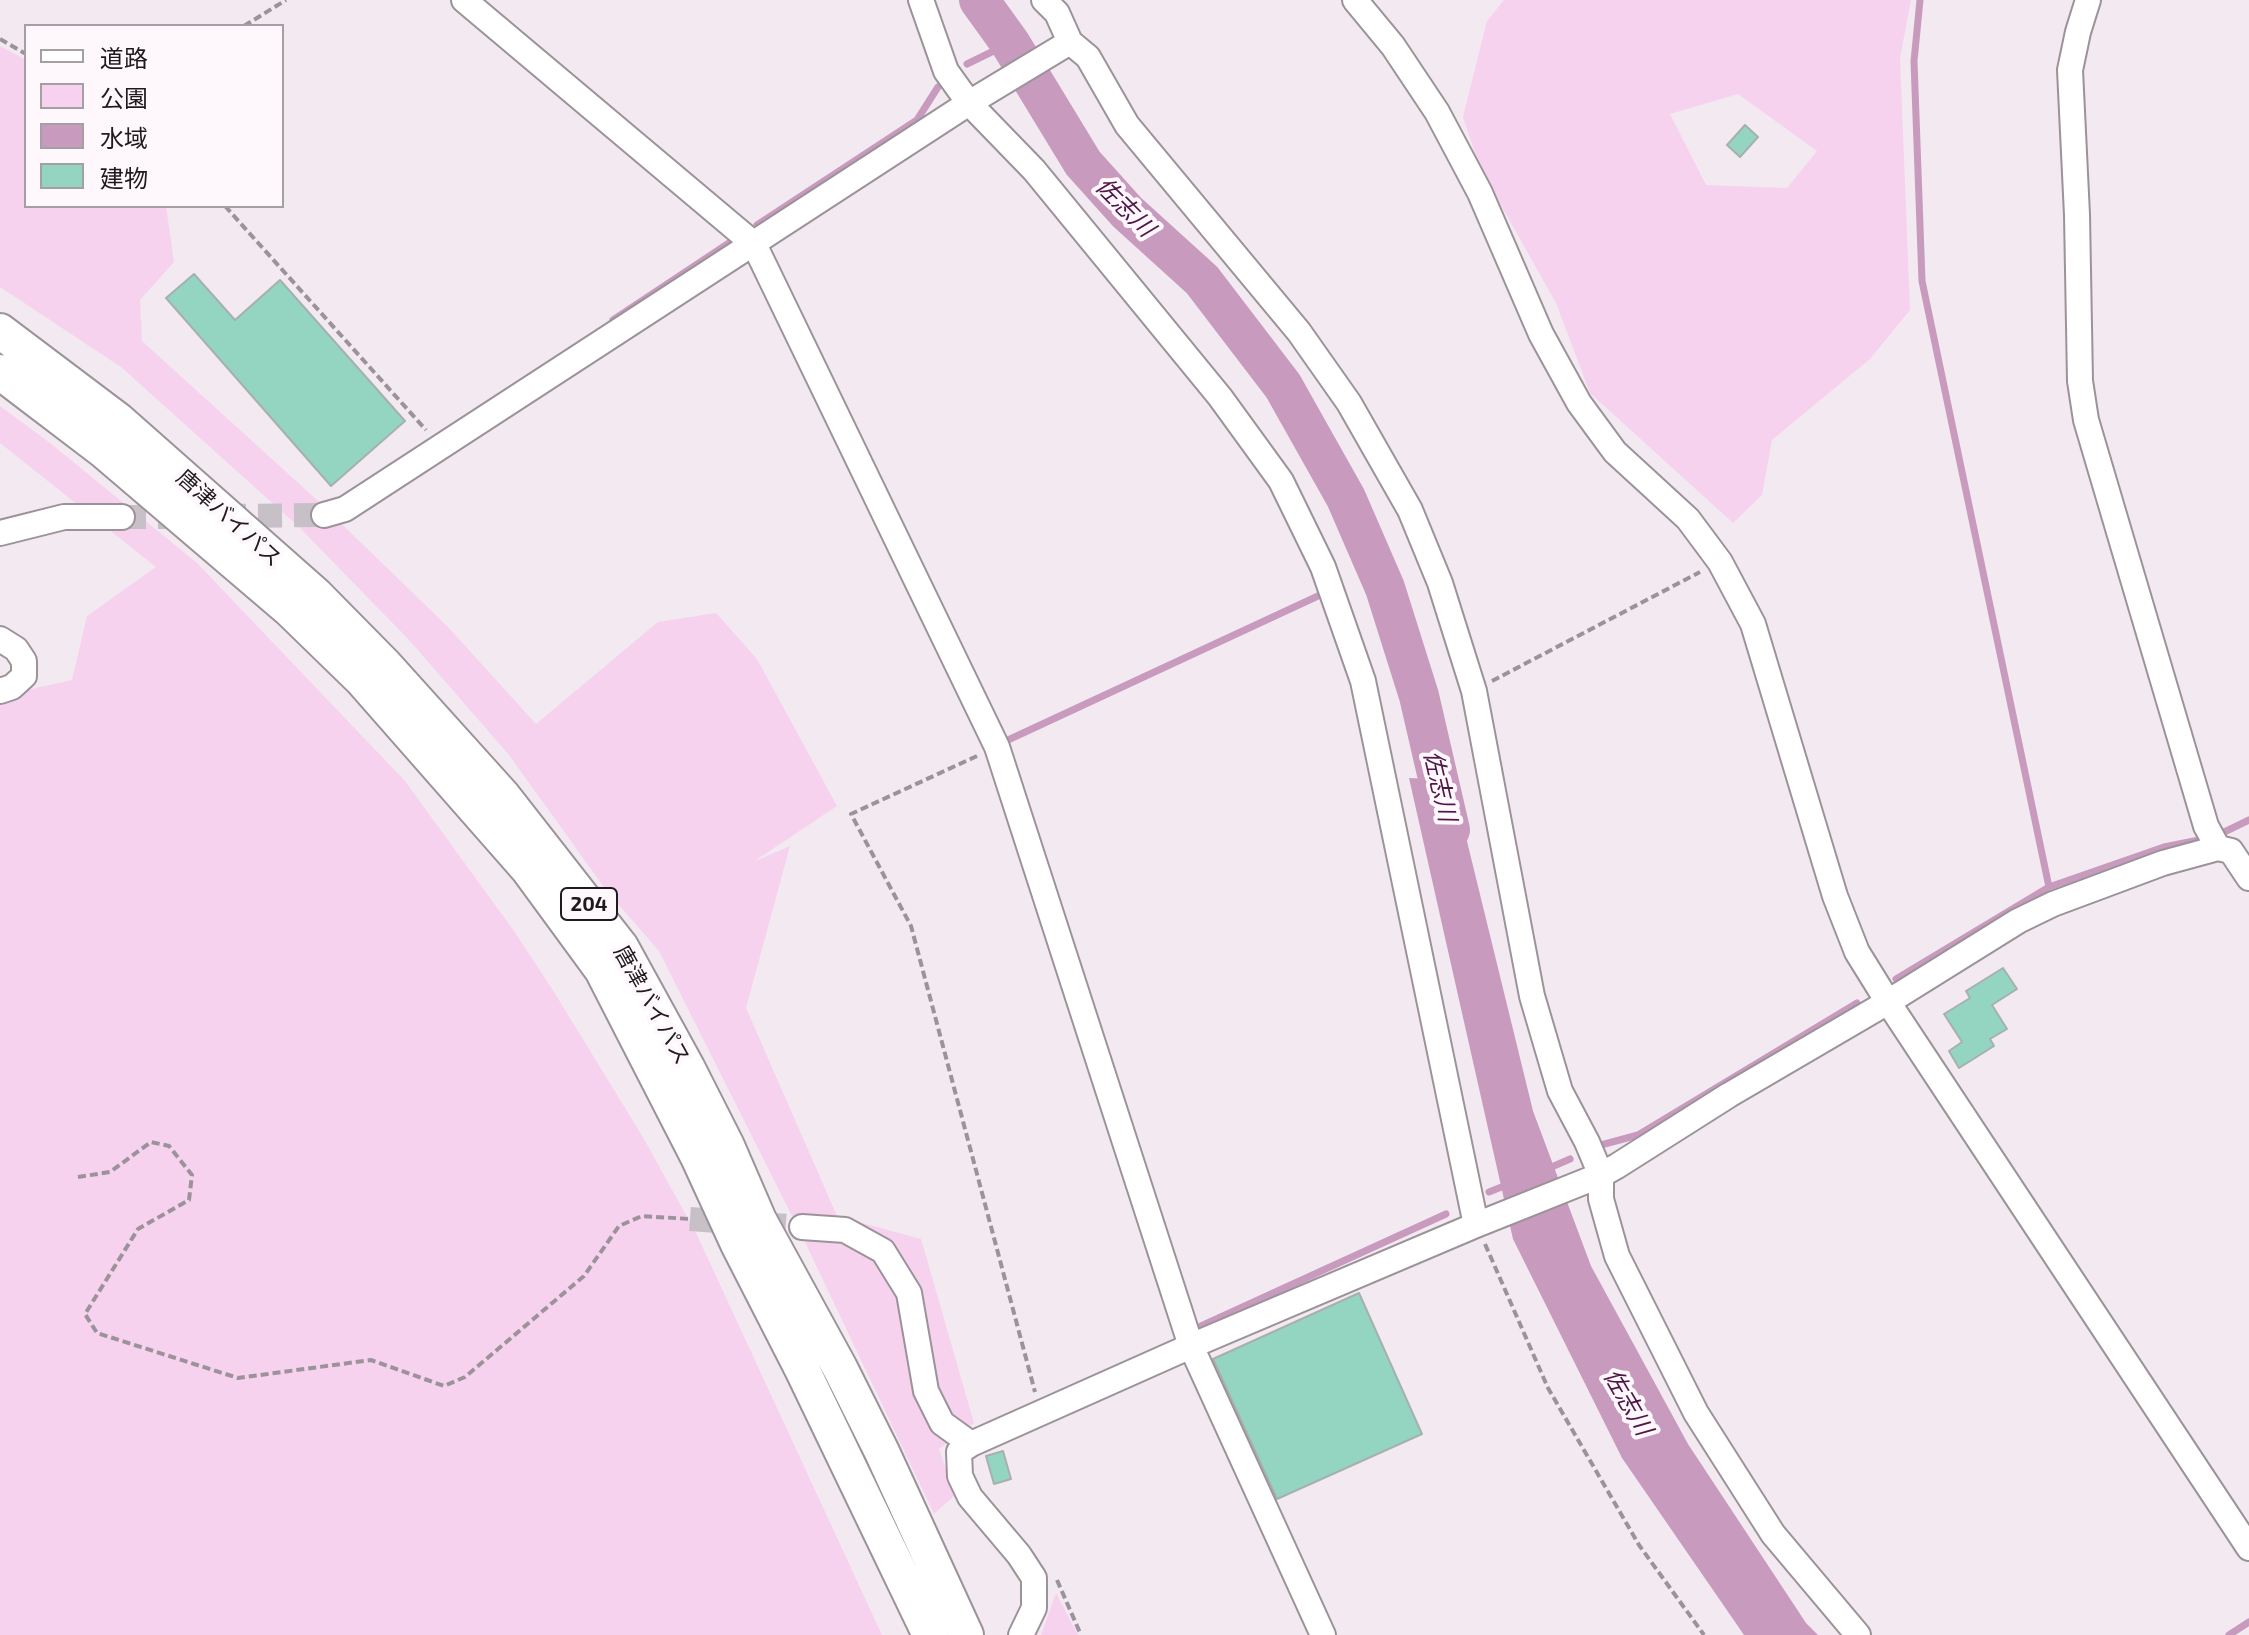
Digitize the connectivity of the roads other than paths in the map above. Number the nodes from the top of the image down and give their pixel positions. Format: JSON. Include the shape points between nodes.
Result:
{"nodes":[{"id":1,"x":464,"y":0,"type":"edge"},
{"id":2,"x":921,"y":0,"type":"edge"},
{"id":3,"x":1044,"y":0,"type":"edge"},
{"id":4,"x":1355,"y":0,"type":"edge"},
{"id":5,"x":2088,"y":0,"type":"edge"},
{"id":6,"x":1066,"y":43,"type":"junction"},
{"id":7,"x":975,"y":99,"type":"junction"},
{"id":8,"x":754,"y":244,"type":"junction"},
{"id":9,"x":0,"y":331,"type":"edge"},
{"id":10,"x":0,"y":372,"type":"edge"},
{"id":11,"x":324,"y":515,"type":"tunnel mouth"},
{"id":12,"x":122,"y":517,"type":"tunnel mouth"},
{"id":13,"x":0,"y":533,"type":"edge"},
{"id":14,"x":0,"y":639,"type":"edge"},
{"id":15,"x":0,"y":691,"type":"edge"},
{"id":16,"x":2218,"y":848,"type":"junction"},
{"id":17,"x":2249,"y":878,"type":"edge"},
{"id":18,"x":1888,"y":1002,"type":"junction"},
{"id":19,"x":1601,"y":1175,"type":"junction"},
{"id":20,"x":1476,"y":1225,"type":"junction"},
{"id":21,"x":802,"y":1227,"type":"tunnel mouth"},
{"id":22,"x":1191,"y":1346,"type":"junction"},
{"id":23,"x":971,"y":1444,"type":"junction"},
{"id":24,"x":2249,"y":1548,"type":"edge"},
{"id":25,"x":930,"y":1635,"type":"edge"},
{"id":26,"x":966,"y":1635,"type":"edge"},
{"id":27,"x":1021,"y":1635,"type":"edge"},
{"id":28,"x":1323,"y":1635,"type":"edge"},
{"id":29,"x":1858,"y":1635,"type":"edge"}],
"edges":[{"from":1,"to":8,"type":"street"},
{"from":2,"to":7,"type":"street","via":[[946,71]]},
{"from":3,"to":6,"type":"street","via":[[1057,13]]},
{"from":4,"to":18,"type":"street","via":[[1437,112],[1579,403],[1615,452],[1688,519],[1720,562],[1753,624],[1835,896],[1857,952]]},
{"from":5,"to":16,"type":"street","via":[[2070,70],[2080,381],[2086,420],[2206,826]]},
{"from":6,"to":7,"type":"street"},
{"from":6,"to":19,"type":"street","via":[[1088,57],[1127,125],[1299,332],[1349,403],[1410,510],[1474,691],[1532,996],[1560,1091]]},
{"from":7,"to":8,"type":"street"},
{"from":7,"to":20,"type":"street","via":[[1220,397],[1281,481],[1323,567],[1363,681]]},
{"from":8,"to":11,"type":"street","via":[[345,509]]},
{"from":8,"to":22,"type":"street","via":[[997,747]]},
{"from":9,"to":26,"type":"highway","name":"唐津バイパス","number":"204","via":[[118,420],[316,595],[503,796],[605,925],[688,1069],[759,1220],[882,1452]]},
{"from":10,"to":25,"type":"highway","name":"唐津バイパス","number":"204","via":[[105,452],[289,609],[372,691],[547,894],[602,970],[659,1079]]},
{"from":12,"to":13,"type":"street","via":[[64,517]]},
{"from":14,"to":15,"type":"street","via":[[24,661],[24,676]]},
{"from":16,"to":17,"type":"street","via":[[2231,851]]},
{"from":16,"to":18,"type":"street","via":[[2053,904]]},
{"from":18,"to":19,"type":"street"},
{"from":18,"to":24,"type":"street"},
{"from":19,"to":20,"type":"street"},
{"from":19,"to":29,"type":"street","via":[[1601,1199],[1617,1256],[1696,1413],[1773,1534]]},
{"from":20,"to":22,"type":"street"},
{"from":21,"to":23,"type":"street","via":[[845,1230],[883,1251],[909,1293],[926,1391],[942,1423]]},
{"from":22,"to":23,"type":"street"},
{"from":22,"to":28,"type":"street"},
{"from":23,"to":27,"type":"street","via":[[959,1452],[960,1476],[970,1497],[1034,1578],[1034,1608]]}]}
